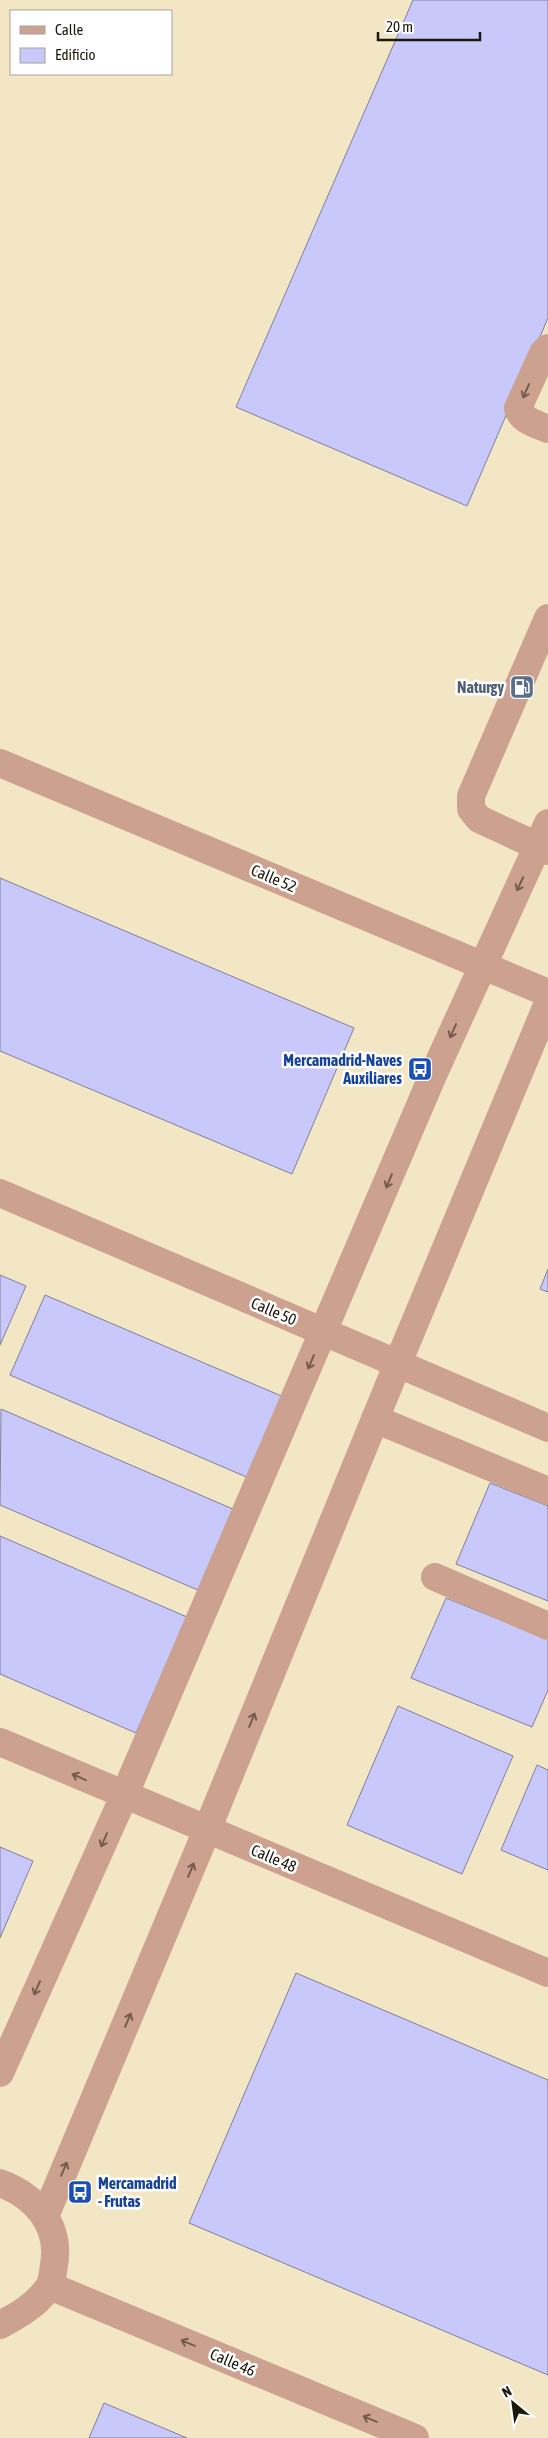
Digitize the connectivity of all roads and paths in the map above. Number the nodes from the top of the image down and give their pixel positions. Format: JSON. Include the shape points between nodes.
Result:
{"nodes":[{"id":1,"x":548,"y":348,"type":"edge"},
{"id":2,"x":548,"y":430,"type":"edge"},
{"id":3,"x":548,"y":618,"type":"edge"},
{"id":4,"x":0,"y":764,"type":"edge"},
{"id":5,"x":545,"y":840,"type":"edge"},
{"id":6,"x":483,"y":965,"type":"junction"},
{"id":7,"x":548,"y":993,"type":"edge"},
{"id":8,"x":548,"y":1003,"type":"edge"},
{"id":9,"x":0,"y":1193,"type":"edge"},
{"id":10,"x":324,"y":1333,"type":"junction"},
{"id":11,"x":398,"y":1364,"type":"junction"},
{"id":12,"x":375,"y":1419,"type":"junction"},
{"id":13,"x":548,"y":1428,"type":"edge"},
{"id":14,"x":548,"y":1492,"type":"edge"},
{"id":15,"x":435,"y":1577,"type":"dead end"},
{"id":16,"x":548,"y":1626,"type":"edge"},
{"id":17,"x":0,"y":1742,"type":"edge"},
{"id":18,"x":124,"y":1796,"type":"junction"},
{"id":19,"x":208,"y":1830,"type":"junction"},
{"id":20,"x":548,"y":1973,"type":"edge"},
{"id":21,"x":0,"y":2072,"type":"edge"},
{"id":22,"x":0,"y":2183,"type":"edge"},
{"id":23,"x":46,"y":2214,"type":"junction"},
{"id":24,"x":50,"y":2286,"type":"junction"},
{"id":25,"x":0,"y":2324,"type":"edge"},
{"id":26,"x":415,"y":2438,"type":"edge"}],
"edges":[{"from":1,"to":2,"type":"street","one_way":true,"via":[[543,352],[518,408],[526,420]]},
{"from":3,"to":5,"type":"street","via":[[471,796],[471,809],[479,819]]},
{"from":4,"to":6,"type":"street","name":"Calle 52"},
{"from":5,"to":6,"type":"street","one_way":true},
{"from":6,"to":7,"type":"street","name":"Calle 52"},
{"from":6,"to":10,"type":"street","one_way":true},
{"from":8,"to":11,"type":"street"},
{"from":9,"to":10,"type":"street","name":"Calle 50"},
{"from":10,"to":11,"type":"street","name":"Calle 50"},
{"from":10,"to":18,"type":"street","one_way":true},
{"from":11,"to":12,"type":"street"},
{"from":11,"to":13,"type":"street","name":"Calle 50"},
{"from":12,"to":14,"type":"street"},
{"from":19,"to":12,"type":"street","one_way":true},
{"from":15,"to":16,"type":"street"},
{"from":18,"to":17,"type":"street","name":"Calle 48","one_way":true},
{"from":18,"to":19,"type":"street","name":"Calle 48"},
{"from":18,"to":21,"type":"street","one_way":true},
{"from":19,"to":20,"type":"street","name":"Calle 48"},
{"from":23,"to":19,"type":"street","one_way":true},
{"from":22,"to":23,"type":"street","via":[[19,2190]]},
{"from":23,"to":24,"type":"street","via":[[56,2251]]},
{"from":24,"to":25,"type":"street","via":[[26,2311]]},
{"from":26,"to":24,"type":"street","name":"Calle 46","one_way":true}]}
